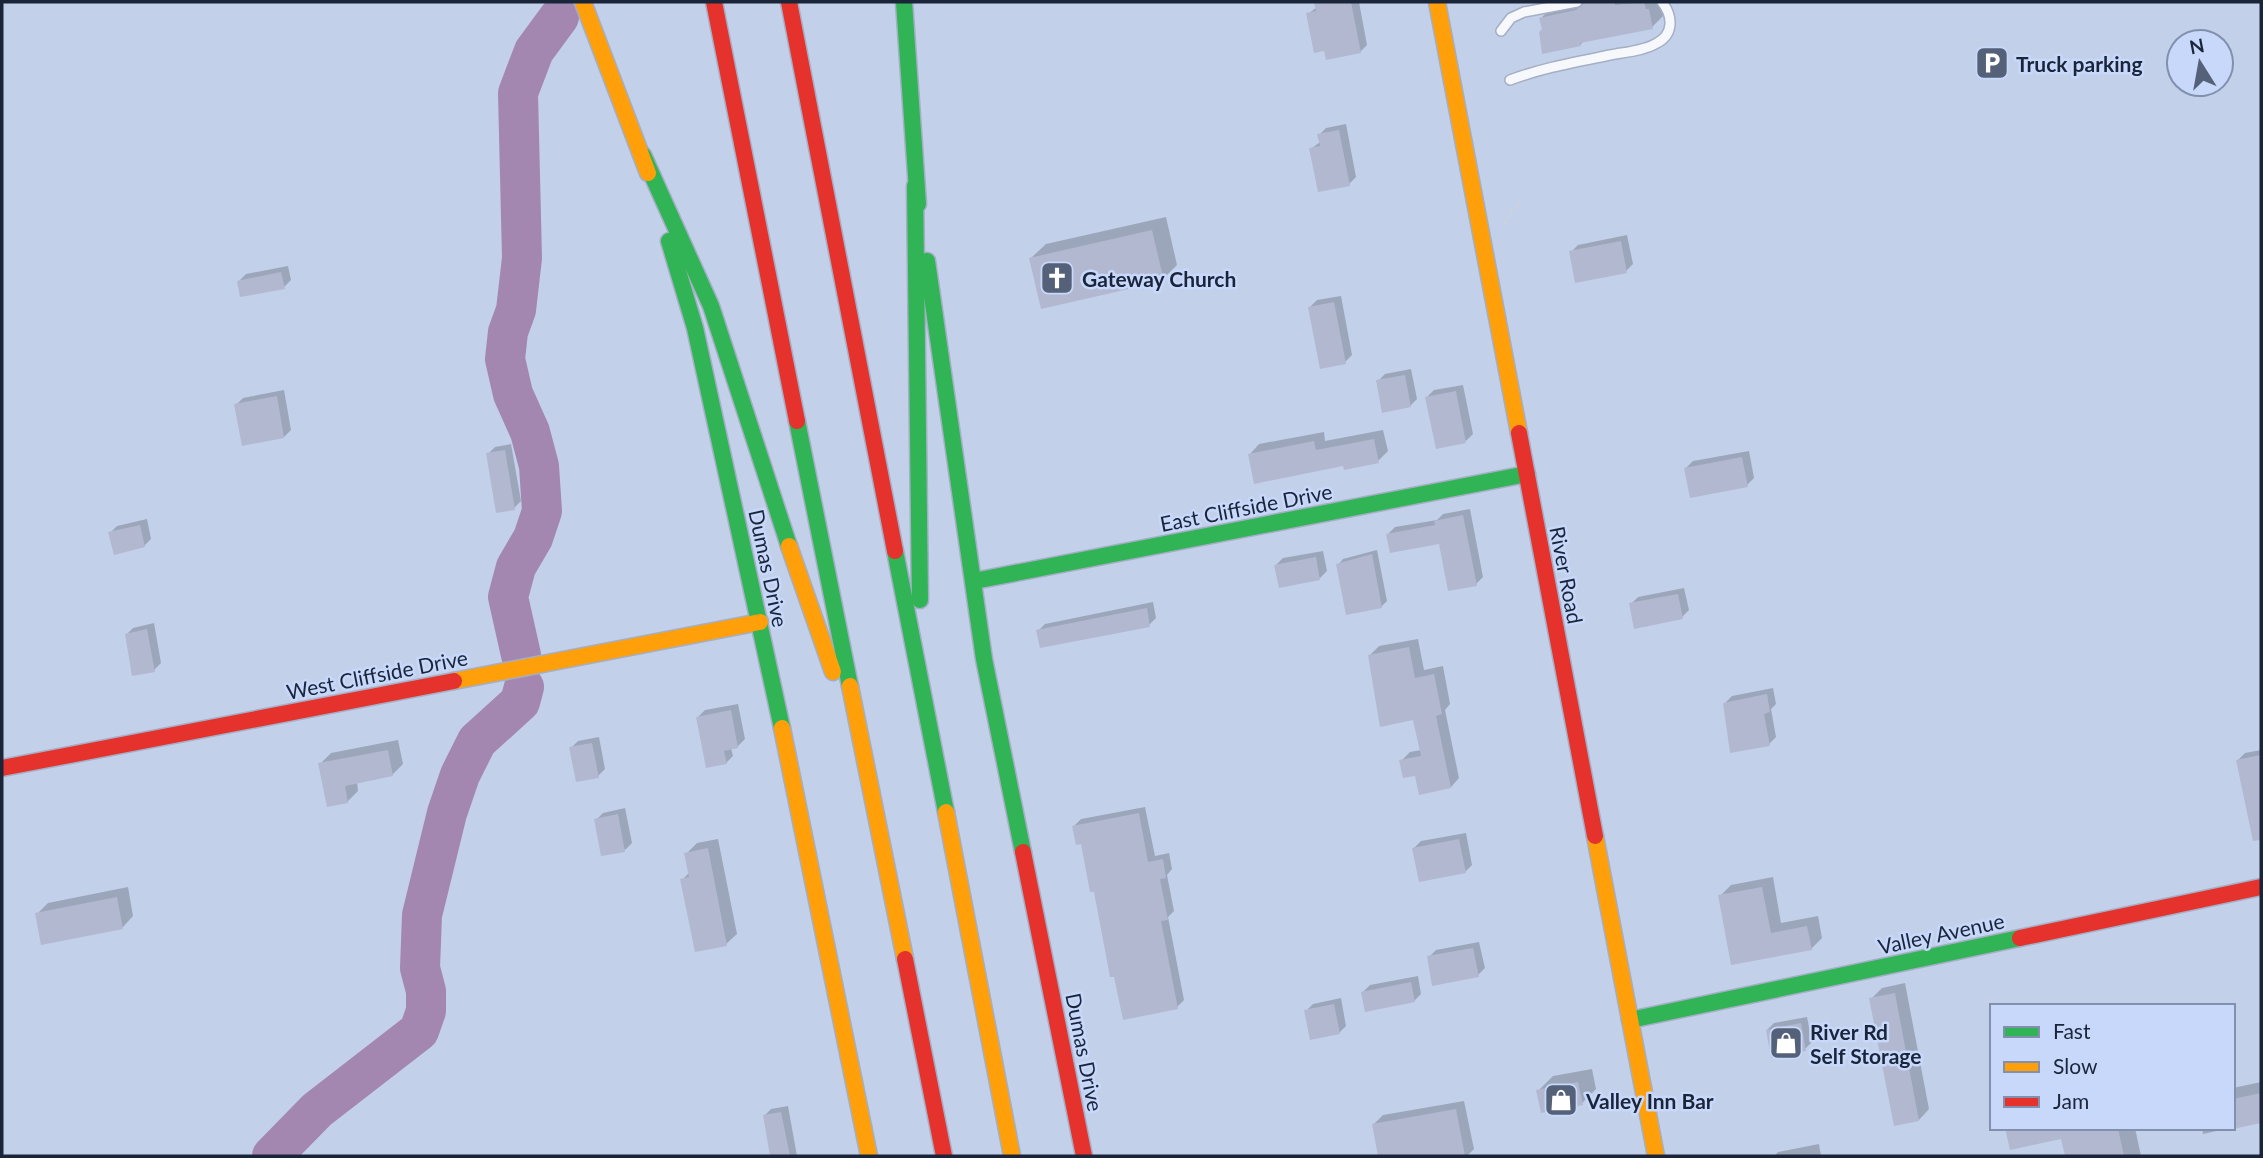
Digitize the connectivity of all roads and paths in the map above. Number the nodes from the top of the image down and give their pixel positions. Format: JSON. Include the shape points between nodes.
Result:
{"nodes":[{"id":1,"x":583,"y":2,"type":"edge"},
{"id":2,"x":713,"y":2,"type":"edge"},
{"id":3,"x":789,"y":2,"type":"edge"},
{"id":4,"x":904,"y":2,"type":"edge"},
{"id":5,"x":1437,"y":2,"type":"edge"},
{"id":6,"x":1577,"y":2,"type":"edge"},
{"id":7,"x":1662,"y":2,"type":"edge"},
{"id":8,"x":1501,"y":30,"type":"dead end"},
{"id":9,"x":1510,"y":80,"type":"dead end"},
{"id":10,"x":643,"y":155,"type":"junction"},
{"id":11,"x":915,"y":186,"type":"junction"},
{"id":12,"x":1527,"y":474,"type":"junction"},
{"id":13,"x":974,"y":582,"type":"junction"},
{"id":14,"x":760,"y":622,"type":"junction"},
{"id":15,"x":920,"y":675,"type":"junction"},
{"id":16,"x":866,"y":758,"type":"junction"},
{"id":17,"x":2,"y":768,"type":"edge"},
{"id":18,"x":2261,"y":887,"type":"edge"},
{"id":19,"x":1630,"y":1020,"type":"junction"},
{"id":20,"x":869,"y":1156,"type":"edge"},
{"id":21,"x":944,"y":1156,"type":"edge"},
{"id":22,"x":1012,"y":1156,"type":"edge"},
{"id":23,"x":1084,"y":1156,"type":"edge"},
{"id":24,"x":1656,"y":1156,"type":"edge"}],
"edges":[{"from":1,"to":10,"type":"main road","name":"Dumas Drive"},
{"from":2,"to":16,"type":"main road"},
{"from":3,"to":15,"type":"main road"},
{"from":4,"to":11,"type":"main road","name":"Dumas Drive"},
{"from":5,"to":12,"type":"main road","name":"River Road"},
{"from":6,"to":8,"type":"lane","via":[[1524,12]]},
{"from":7,"to":9,"type":"lane","via":[[1671,22],[1669,34],[1658,43]]},
{"from":10,"to":14,"type":"main road","name":"Dumas Drive","via":[[695,328]]},
{"from":10,"to":16,"type":"main road","via":[[711,306],[807,602]]},
{"from":11,"to":13,"type":"main road","name":"Dumas Drive"},
{"from":11,"to":15,"type":"main road"},
{"from":12,"to":13,"type":"main road","name":"East Cliffside Drive"},
{"from":12,"to":19,"type":"main road","name":"River Road"},
{"from":13,"to":23,"type":"main road","name":"Dumas Drive","via":[[984,659]]},
{"from":14,"to":17,"type":"main road","name":"West Cliffside Drive"},
{"from":14,"to":20,"type":"main road","name":"Dumas Drive"},
{"from":15,"to":22,"type":"main road"},
{"from":16,"to":21,"type":"main road"},
{"from":18,"to":19,"type":"main road","name":"Valley Avenue"},
{"from":19,"to":24,"type":"main road","name":"River Road"}]}
